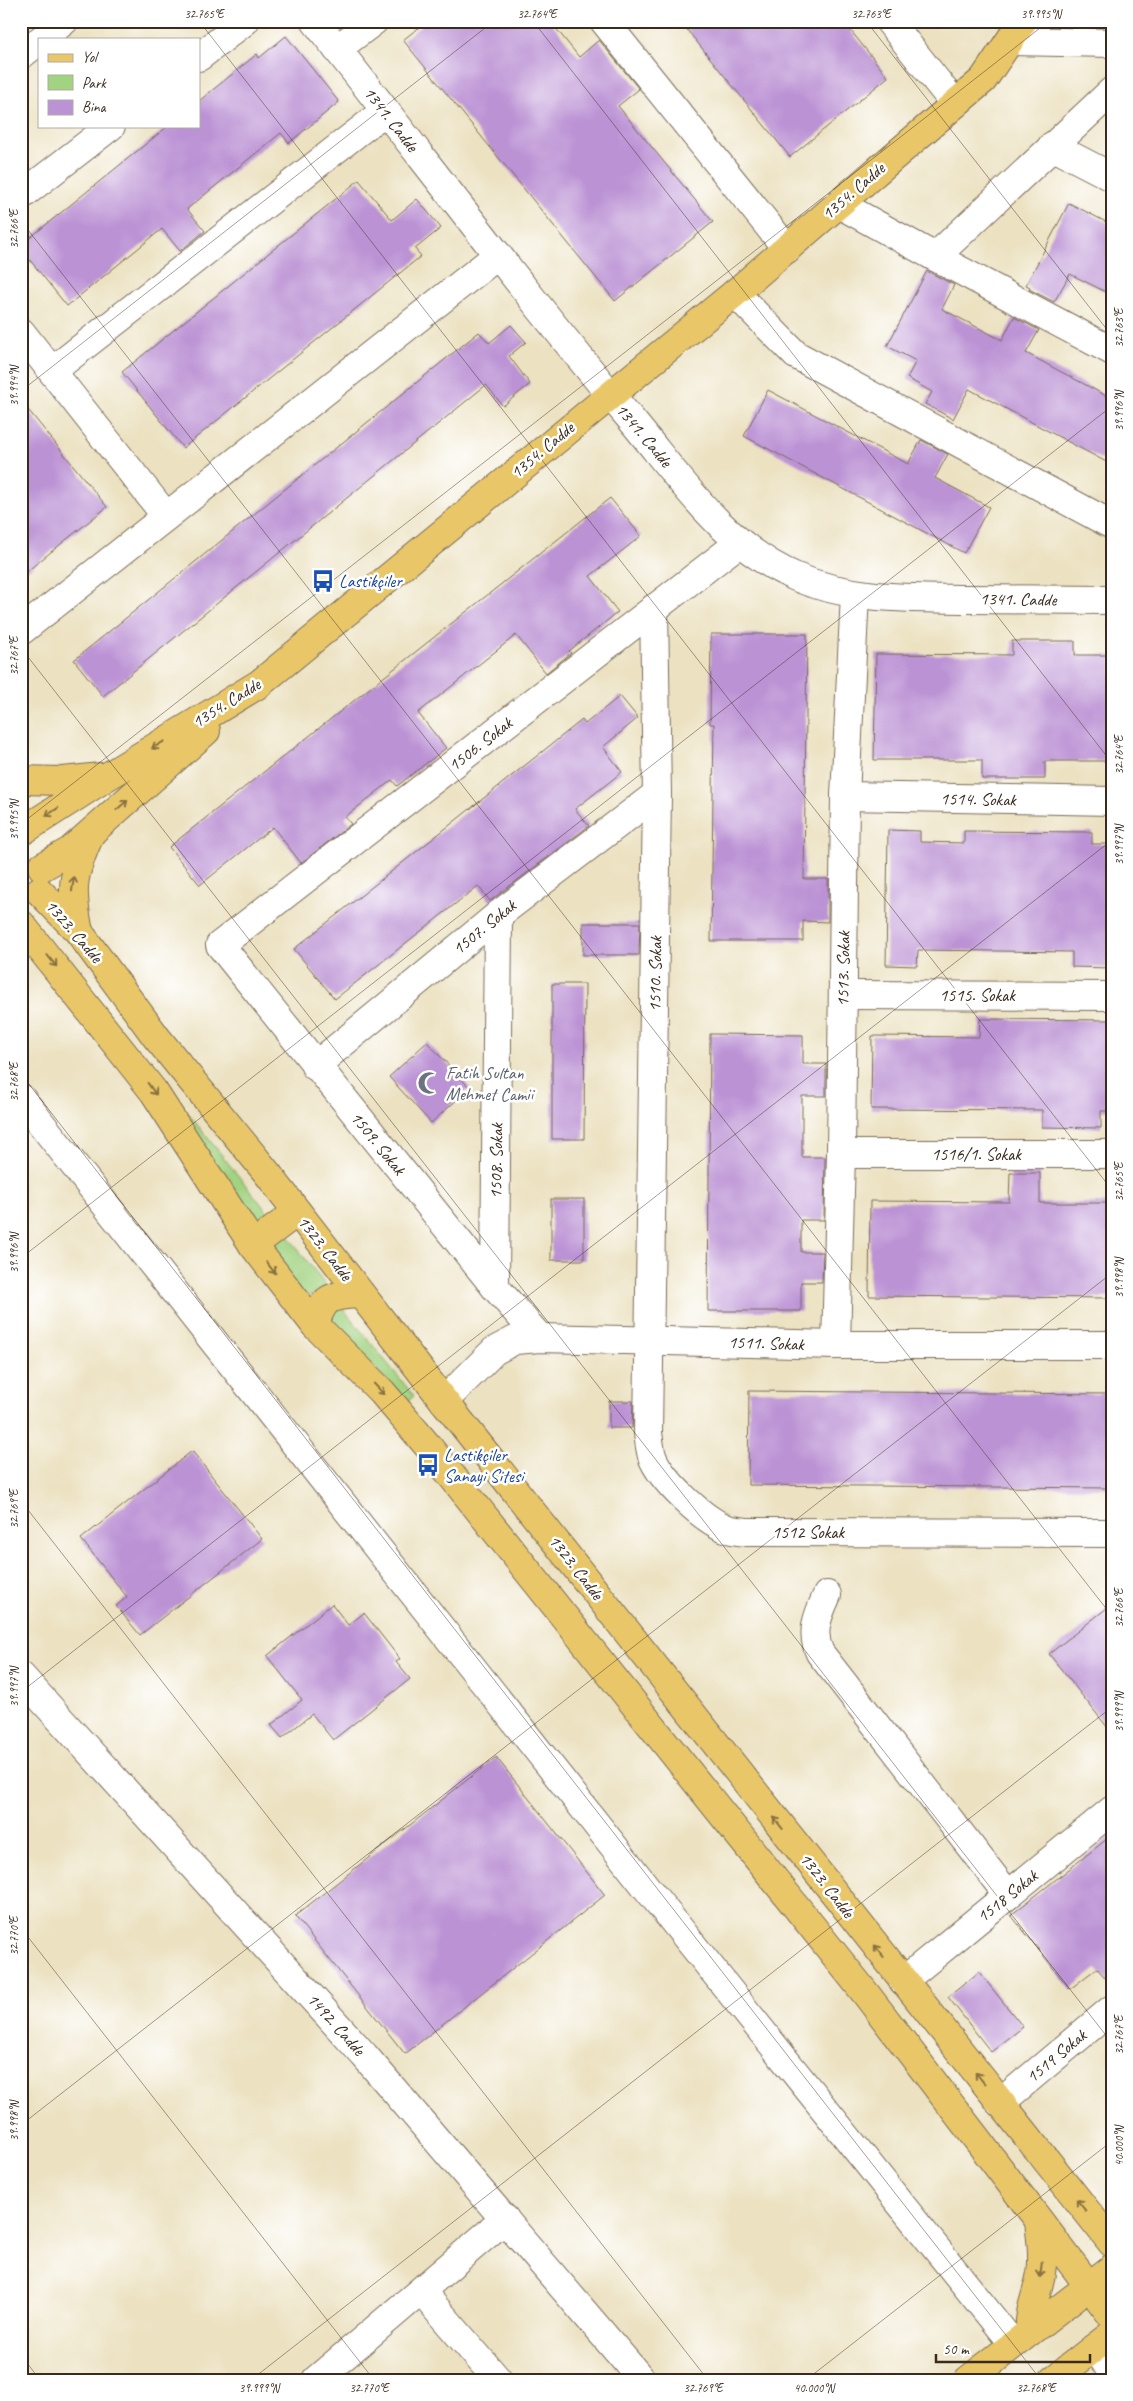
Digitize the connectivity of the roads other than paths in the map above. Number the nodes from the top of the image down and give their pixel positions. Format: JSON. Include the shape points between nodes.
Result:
{"nodes":[{"id":1,"x":64,"y":21,"type":"edge"},
{"id":2,"x":245,"y":21,"type":"edge"},
{"id":3,"x":315,"y":21,"type":"edge"},
{"id":4,"x":374,"y":21,"type":"edge"},
{"id":5,"x":604,"y":21,"type":"edge"},
{"id":6,"x":889,"y":21,"type":"edge"},
{"id":7,"x":1017,"y":31,"type":"edge"},
{"id":8,"x":43,"y":38,"type":"edge"},
{"id":9,"x":38,"y":42,"type":"edge"},
{"id":10,"x":1112,"y":42,"type":"edge"},
{"id":11,"x":337,"y":49,"type":"junction"},
{"id":12,"x":21,"y":55,"type":"edge"},
{"id":13,"x":200,"y":56,"type":"edge"},
{"id":14,"x":1112,"y":91,"type":"edge"},
{"id":15,"x":956,"y":104,"type":"junction"},
{"id":16,"x":385,"y":111,"type":"junction"},
{"id":17,"x":108,"y":128,"type":"edge"},
{"id":18,"x":1052,"y":146,"type":"junction"},
{"id":19,"x":1112,"y":178,"type":"edge"},
{"id":20,"x":21,"y":196,"type":"edge"},
{"id":21,"x":839,"y":204,"type":"junction"},
{"id":22,"x":787,"y":249,"type":"junction"},
{"id":23,"x":498,"y":255,"type":"junction"},
{"id":24,"x":935,"y":257,"type":"junction"},
{"id":25,"x":735,"y":293,"type":"junction"},
{"id":26,"x":21,"y":332,"type":"edge"},
{"id":27,"x":1112,"y":351,"type":"edge"},
{"id":28,"x":52,"y":372,"type":"junction"},
{"id":29,"x":610,"y":394,"type":"junction"},
{"id":30,"x":166,"y":516,"type":"junction"},
{"id":31,"x":1112,"y":525,"type":"edge"},
{"id":32,"x":739,"y":542,"type":"junction"},
{"id":33,"x":856,"y":594,"type":"junction"},
{"id":34,"x":1112,"y":600,"type":"edge"},
{"id":35,"x":654,"y":608,"type":"junction"},
{"id":36,"x":21,"y":631,"type":"edge"},
{"id":37,"x":259,"y":684,"type":"junction"},
{"id":38,"x":108,"y":776,"type":"junction"},
{"id":39,"x":21,"y":780,"type":"edge"},
{"id":40,"x":657,"y":794,"type":"junction"},
{"id":41,"x":845,"y":796,"type":"junction"},
{"id":42,"x":1112,"y":801,"type":"edge"},
{"id":43,"x":21,"y":832,"type":"edge"},
{"id":44,"x":92,"y":832,"type":"junction"},
{"id":45,"x":21,"y":842,"type":"edge"},
{"id":46,"x":34,"y":889,"type":"edge"},
{"id":47,"x":498,"y":915,"type":"junction"},
{"id":48,"x":21,"y":924,"type":"edge"},
{"id":49,"x":79,"y":932,"type":"junction"},
{"id":50,"x":220,"y":945,"type":"joint"},
{"id":51,"x":843,"y":994,"type":"junction"},
{"id":52,"x":1112,"y":996,"type":"edge"},
{"id":53,"x":316,"y":1066,"type":"junction"},
{"id":54,"x":21,"y":1098,"type":"edge"},
{"id":55,"x":841,"y":1154,"type":"junction"},
{"id":56,"x":1112,"y":1154,"type":"edge"},
{"id":57,"x":297,"y":1212,"type":"junction"},
{"id":58,"x":253,"y":1245,"type":"junction"},
{"id":59,"x":495,"y":1287,"type":"junction"},
{"id":60,"x":360,"y":1294,"type":"junction"},
{"id":61,"x":315,"y":1324,"type":"junction"},
{"id":62,"x":540,"y":1338,"type":"junction"},
{"id":63,"x":650,"y":1339,"type":"junction"},
{"id":64,"x":836,"y":1345,"type":"junction"},
{"id":65,"x":1112,"y":1345,"type":"edge"},
{"id":66,"x":444,"y":1401,"type":"junction"},
{"id":67,"x":411,"y":1427,"type":"junction"},
{"id":68,"x":1112,"y":1533,"type":"edge"},
{"id":69,"x":827,"y":1596,"type":"dead end"},
{"id":70,"x":21,"y":1676,"type":"edge"},
{"id":71,"x":1112,"y":1810,"type":"edge"},
{"id":72,"x":1008,"y":1895,"type":"junction"},
{"id":73,"x":903,"y":1981,"type":"junction"},
{"id":74,"x":1112,"y":2009,"type":"edge"},
{"id":75,"x":1000,"y":2103,"type":"junction"},
{"id":76,"x":505,"y":2220,"type":"junction"},
{"id":77,"x":1039,"y":2221,"type":"junction"},
{"id":78,"x":1112,"y":2243,"type":"edge"},
{"id":79,"x":1112,"y":2268,"type":"edge"},
{"id":80,"x":1088,"y":2286,"type":"junction"},
{"id":81,"x":421,"y":2291,"type":"junction"},
{"id":82,"x":1112,"y":2316,"type":"edge"},
{"id":83,"x":1021,"y":2337,"type":"junction"},
{"id":84,"x":1103,"y":2341,"type":"edge"},
{"id":85,"x":1112,"y":2370,"type":"edge"},
{"id":86,"x":316,"y":2380,"type":"edge"},
{"id":87,"x":498,"y":2380,"type":"edge"},
{"id":88,"x":642,"y":2380,"type":"edge"},
{"id":89,"x":968,"y":2380,"type":"edge"},
{"id":90,"x":1053,"y":2380,"type":"edge"}],
"edges":[{"from":1,"to":8,"type":"street"},
{"from":2,"to":13,"type":"street"},
{"from":3,"to":11,"type":"street","name":"1341. Cadde"},
{"from":4,"to":11,"type":"street"},
{"from":5,"to":22,"type":"street"},
{"from":6,"to":15,"type":"street"},
{"from":7,"to":10,"type":"street"},
{"from":7,"to":15,"type":"main road","name":"1354. Cadde","via":[[983,80]]},
{"from":9,"to":12,"type":"street"},
{"from":11,"to":16,"type":"street","name":"1341. Cadde"},
{"from":14,"to":18,"type":"street"},
{"from":15,"to":21,"type":"main road","name":"1354. Cadde"},
{"from":16,"to":23,"type":"street","name":"1341. Cadde"},
{"from":16,"to":28,"type":"street"},
{"from":17,"to":20,"type":"street"},
{"from":18,"to":19,"type":"street"},
{"from":18,"to":24,"type":"street"},
{"from":21,"to":22,"type":"main road","name":"1354. Cadde"},
{"from":21,"to":24,"type":"street"},
{"from":22,"to":25,"type":"main road","name":"1354. Cadde"},
{"from":23,"to":29,"type":"street","name":"1341. Cadde"},
{"from":23,"to":30,"type":"street"},
{"from":24,"to":27,"type":"street"},
{"from":25,"to":29,"type":"main road","name":"1354. Cadde"},
{"from":25,"to":31,"type":"street","via":[[796,355]]},
{"from":26,"to":28,"type":"street"},
{"from":28,"to":30,"type":"street"},
{"from":29,"to":32,"type":"street","name":"1341. Cadde","via":[[719,524]]},
{"from":29,"to":37,"type":"main road","name":"1354. Cadde"},
{"from":30,"to":36,"type":"street"},
{"from":32,"to":33,"type":"street","name":"1341. Cadde","via":[[760,558],[797,578]]},
{"from":32,"to":35,"type":"street","name":"1506. Sokak"},
{"from":33,"to":34,"type":"street","name":"1341. Cadde"},
{"from":33,"to":41,"type":"street","name":"1513. Sokak"},
{"from":35,"to":40,"type":"street","name":"1510. Sokak"},
{"from":35,"to":50,"type":"street","name":"1506. Sokak"},
{"from":37,"to":38,"type":"main road","name":"1354. Cadde","one_way":true},
{"from":44,"to":37,"type":"main road","one_way":true},
{"from":38,"to":39,"type":"main road","via":[[63,781]]},
{"from":38,"to":43,"type":"main road","name":"1354. Cadde","one_way":true},
{"from":40,"to":47,"type":"street","name":"1507. Sokak"},
{"from":40,"to":63,"type":"street","name":"1510. Sokak"},
{"from":41,"to":42,"type":"street","name":"1514. Sokak"},
{"from":41,"to":51,"type":"street","name":"1513. Sokak"},
{"from":44,"to":46,"type":"main road"},
{"from":49,"to":44,"type":"main road","one_way":true,"via":[[72,902],[73,879]]},
{"from":45,"to":46,"type":"main road","name":"1323. Cadde","via":[[35,852]]},
{"from":46,"to":49,"type":"main road","name":"1323. Cadde"},
{"from":47,"to":53,"type":"street","name":"1507. Sokak"},
{"from":47,"to":59,"type":"street","name":"1508. Sokak"},
{"from":48,"to":58,"type":"main road","one_way":true,"via":[[154,1092]]},
{"from":49,"to":57,"type":"main road","name":"1323. Cadde","via":[[157,1038]]},
{"from":50,"to":53,"type":"street","name":"1509. Sokak"},
{"from":51,"to":52,"type":"street","name":"1515. Sokak"},
{"from":51,"to":55,"type":"street","name":"1513. Sokak"},
{"from":53,"to":59,"type":"street","name":"1509. Sokak"},
{"from":54,"to":83,"type":"street","via":[[646,1887]]},
{"from":55,"to":56,"type":"street","name":"1516/1. Sokak"},
{"from":55,"to":64,"type":"street","name":"1513. Sokak"},
{"from":57,"to":58,"type":"main road"},
{"from":57,"to":60,"type":"main road","name":"1323. Cadde"},
{"from":58,"to":61,"type":"main road","one_way":true},
{"from":59,"to":62,"type":"street","name":"1509. Sokak"},
{"from":60,"to":61,"type":"main road","via":[[335,1296],[321,1306]]},
{"from":60,"to":66,"type":"main road","name":"1323. Cadde"},
{"from":61,"to":67,"type":"main road","one_way":true,"via":[[382,1392]]},
{"from":62,"to":63,"type":"street","name":"1511. Sokak"},
{"from":62,"to":66,"type":"street","name":"1511. Sokak","via":[[515,1340],[494,1351]]},
{"from":63,"to":64,"type":"street","name":"1511. Sokak"},
{"from":63,"to":68,"type":"street","name":"1512 Sokak","via":[[648,1433],[652,1456],[661,1473],[682,1494],[710,1520],[728,1529],[747,1532]]},
{"from":64,"to":65,"type":"street","name":"1511. Sokak"},
{"from":66,"to":67,"type":"main road"},
{"from":73,"to":66,"type":"main road","name":"1323. Cadde","one_way":true},
{"from":67,"to":77,"type":"main road","via":[[866,1994]]},
{"from":69,"to":72,"type":"street","via":[[815,1630],[820,1653]]},
{"from":70,"to":76,"type":"street","name":"1492. Cadde","via":[[364,2055]]},
{"from":71,"to":72,"type":"street","name":"1518 Sokak"},
{"from":72,"to":73,"type":"street","name":"1518 Sokak"},
{"from":75,"to":73,"type":"main road","name":"1323. Cadde","one_way":true},
{"from":74,"to":75,"type":"street","name":"1519 Sokak"},
{"from":78,"to":75,"type":"main road","name":"1323. Cadde","one_way":true},
{"from":76,"to":81,"type":"street"},
{"from":76,"to":88,"type":"street","name":"1492. Cadde"},
{"from":77,"to":80,"type":"main road"},
{"from":77,"to":83,"type":"main road","one_way":true,"via":[[1042,2272],[1036,2300]]},
{"from":79,"to":80,"type":"main road"},
{"from":80,"to":82,"type":"main road"},
{"from":80,"to":83,"type":"main road"},
{"from":81,"to":86,"type":"street"},
{"from":81,"to":87,"type":"street"},
{"from":83,"to":89,"type":"main road"},
{"from":84,"to":85,"type":"street"},
{"from":84,"to":90,"type":"main road"}]}
